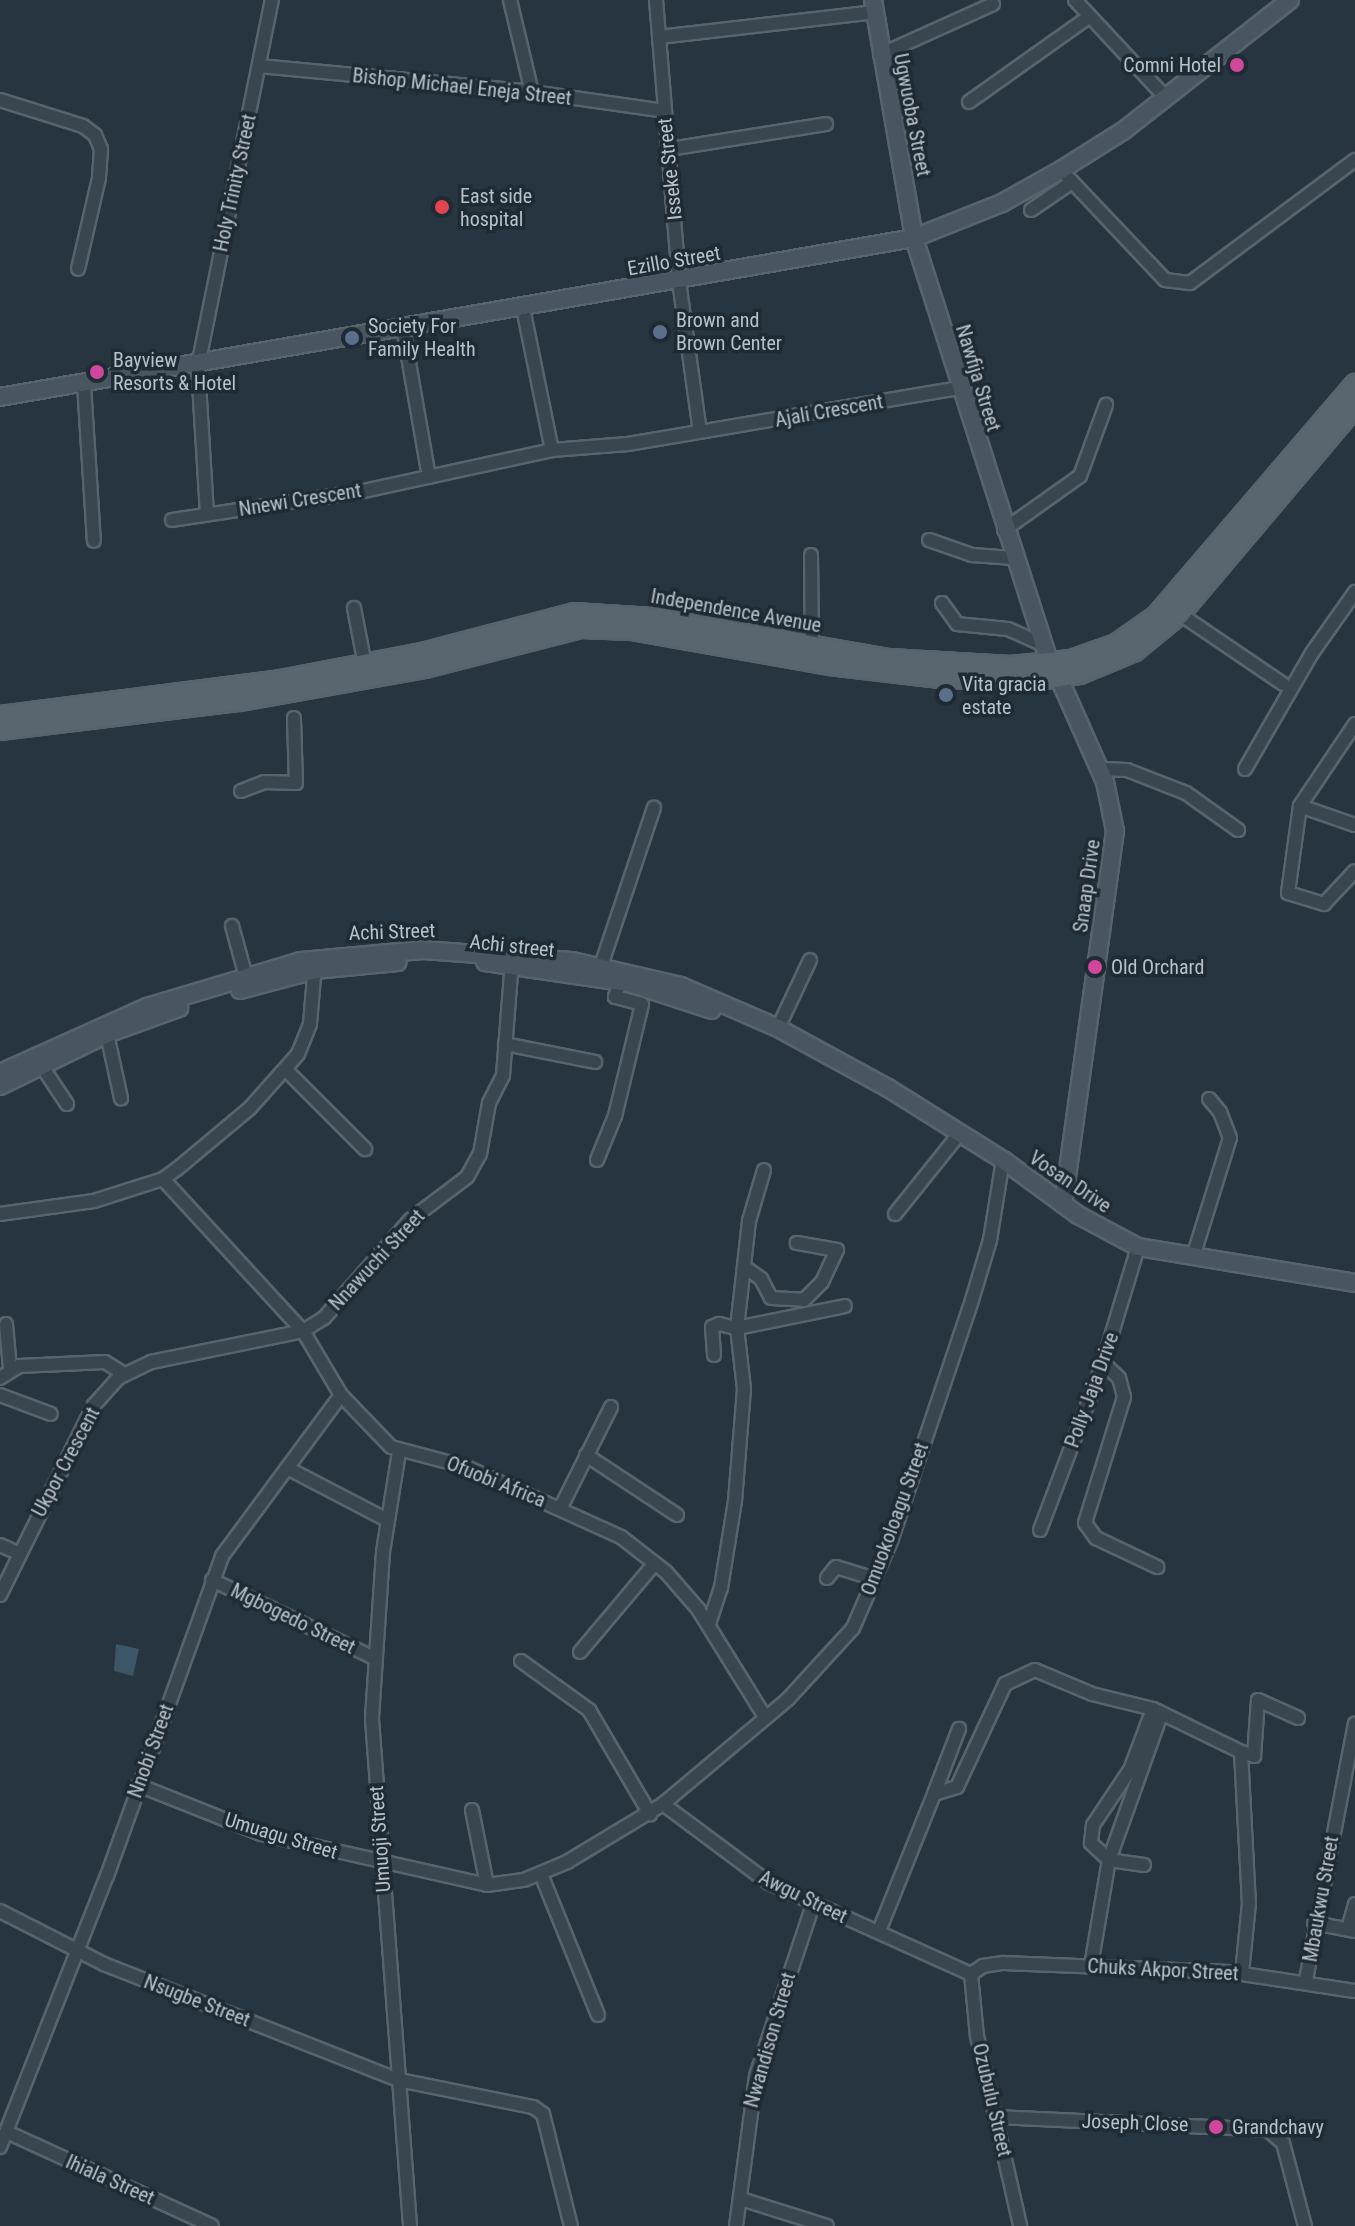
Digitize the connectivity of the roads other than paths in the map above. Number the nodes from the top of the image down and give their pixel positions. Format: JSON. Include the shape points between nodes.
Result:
{"nodes":[{"id":1,"x":272,"y":0,"type":"edge"},
{"id":2,"x":510,"y":0,"type":"edge"},
{"id":3,"x":656,"y":0,"type":"edge"},
{"id":4,"x":1075,"y":0,"type":"edge"},
{"id":5,"x":1290,"y":0,"type":"edge"},
{"id":6,"x":993,"y":4,"type":"dead end"},
{"id":7,"x":873,"y":6,"type":"edge"},
{"id":8,"x":1090,"y":16,"type":"junction"},
{"id":9,"x":659,"y":37,"type":"junction"},
{"id":10,"x":880,"y":55,"type":"junction"},
{"id":11,"x":259,"y":66,"type":"junction"},
{"id":12,"x":532,"y":92,"type":"junction"},
{"id":13,"x":1166,"y":98,"type":"junction"},
{"id":14,"x":0,"y":100,"type":"edge"},
{"id":15,"x":969,"y":102,"type":"dead end"},
{"id":16,"x":665,"y":111,"type":"junction"},
{"id":17,"x":826,"y":124,"type":"dead end"},
{"id":18,"x":670,"y":149,"type":"junction"},
{"id":19,"x":1355,"y":160,"type":"edge"},
{"id":20,"x":1067,"y":176,"type":"junction"},
{"id":21,"x":1031,"y":210,"type":"dead end"},
{"id":22,"x":914,"y":238,"type":"junction"},
{"id":23,"x":78,"y":269,"type":"dead end"},
{"id":24,"x":679,"y":281,"type":"junction"},
{"id":25,"x":523,"y":308,"type":"junction"},
{"id":26,"x":403,"y":328,"type":"junction"},
{"id":27,"x":198,"y":366,"type":"junction"},
{"id":28,"x":84,"y":384,"type":"junction"},
{"id":29,"x":1355,"y":384,"type":"edge"},
{"id":30,"x":958,"y":388,"type":"junction"},
{"id":31,"x":0,"y":397,"type":"edge"},
{"id":32,"x":1106,"y":405,"type":"dead end"},
{"id":33,"x":1355,"y":407,"type":"edge"},
{"id":34,"x":700,"y":432,"type":"junction"},
{"id":35,"x":628,"y":444,"type":"joint"},
{"id":36,"x":552,"y":450,"type":"junction"},
{"id":37,"x":429,"y":477,"type":"junction"},
{"id":38,"x":207,"y":514,"type":"junction"},
{"id":39,"x":172,"y":520,"type":"dead end"},
{"id":40,"x":1004,"y":530,"type":"junction"},
{"id":41,"x":929,"y":540,"type":"dead end"},
{"id":42,"x":94,"y":541,"type":"dead end"},
{"id":43,"x":811,"y":555,"type":"dead end"},
{"id":44,"x":1013,"y":558,"type":"junction"},
{"id":45,"x":1354,"y":594,"type":"edge"},
{"id":46,"x":942,"y":603,"type":"dead end"},
{"id":47,"x":354,"y":608,"type":"dead end"},
{"id":48,"x":1180,"y":614,"type":"junction"},
{"id":49,"x":652,"y":625,"type":"junction"},
{"id":50,"x":1042,"y":644,"type":"junction"},
{"id":51,"x":812,"y":648,"type":"junction"},
{"id":52,"x":830,"y":658,"type":"junction"},
{"id":53,"x":424,"y":661,"type":"junction"},
{"id":54,"x":365,"y":665,"type":"junction"},
{"id":55,"x":1055,"y":671,"type":"junction"},
{"id":56,"x":1283,"y":684,"type":"dead end"},
{"id":57,"x":239,"y":694,"type":"junction"},
{"id":58,"x":0,"y":716,"type":"edge"},
{"id":59,"x":294,"y":718,"type":"dead end"},
{"id":60,"x":1355,"y":724,"type":"edge"},
{"id":61,"x":0,"y":730,"type":"edge"},
{"id":62,"x":1248,"y":763,"type":"dead end"},
{"id":63,"x":1099,"y":769,"type":"junction"},
{"id":64,"x":241,"y":791,"type":"dead end"},
{"id":65,"x":1300,"y":806,"type":"junction"},
{"id":66,"x":654,"y":808,"type":"dead end"},
{"id":67,"x":1355,"y":825,"type":"edge"},
{"id":68,"x":1238,"y":830,"type":"dead end"},
{"id":69,"x":1355,"y":871,"type":"edge"},
{"id":70,"x":232,"y":926,"type":"dead end"},
{"id":71,"x":512,"y":960,"type":"junction"},
{"id":72,"x":810,"y":960,"type":"dead end"},
{"id":73,"x":315,"y":964,"type":"junction"},
{"id":74,"x":601,"y":966,"type":"junction"},
{"id":75,"x":246,"y":977,"type":"junction"},
{"id":76,"x":620,"y":982,"type":"junction"},
{"id":77,"x":785,"y":1032,"type":"junction"},
{"id":78,"x":107,"y":1034,"type":"junction"},
{"id":79,"x":505,"y":1044,"type":"junction"},
{"id":80,"x":595,"y":1062,"type":"dead end"},
{"id":81,"x":41,"y":1065,"type":"junction"},
{"id":82,"x":286,"y":1070,"type":"junction"},
{"id":83,"x":0,"y":1073,"type":"edge"},
{"id":84,"x":0,"y":1086,"type":"edge"},
{"id":85,"x":121,"y":1098,"type":"dead end"},
{"id":86,"x":1209,"y":1099,"type":"dead end"},
{"id":87,"x":67,"y":1104,"type":"dead end"},
{"id":88,"x":960,"y":1133,"type":"junction"},
{"id":89,"x":365,"y":1149,"type":"dead end"},
{"id":90,"x":597,"y":1160,"type":"dead end"},
{"id":91,"x":1003,"y":1160,"type":"junction"},
{"id":92,"x":764,"y":1170,"type":"dead end"},
{"id":93,"x":163,"y":1179,"type":"junction"},
{"id":94,"x":1063,"y":1204,"type":"junction"},
{"id":95,"x":0,"y":1214,"type":"edge"},
{"id":96,"x":895,"y":1214,"type":"dead end"},
{"id":97,"x":797,"y":1243,"type":"dead end"},
{"id":98,"x":1138,"y":1247,"type":"junction"},
{"id":99,"x":1194,"y":1254,"type":"junction"},
{"id":100,"x":746,"y":1268,"type":"junction"},
{"id":101,"x":1355,"y":1283,"type":"edge"},
{"id":102,"x":845,"y":1306,"type":"dead end"},
{"id":103,"x":6,"y":1324,"type":"dead end"},
{"id":104,"x":737,"y":1328,"type":"junction"},
{"id":105,"x":303,"y":1331,"type":"junction"},
{"id":106,"x":714,"y":1355,"type":"dead end"},
{"id":107,"x":1103,"y":1363,"type":"junction"},
{"id":108,"x":5,"y":1374,"type":"edge"},
{"id":109,"x":124,"y":1374,"type":"junction"},
{"id":110,"x":0,"y":1395,"type":"edge"},
{"id":111,"x":341,"y":1395,"type":"junction"},
{"id":112,"x":611,"y":1407,"type":"dead end"},
{"id":113,"x":51,"y":1414,"type":"dead end"},
{"id":114,"x":399,"y":1452,"type":"junction"},
{"id":115,"x":586,"y":1455,"type":"junction"},
{"id":116,"x":291,"y":1470,"type":"junction"},
{"id":117,"x":560,"y":1509,"type":"junction"},
{"id":118,"x":677,"y":1515,"type":"dead end"},
{"id":119,"x":387,"y":1520,"type":"junction"},
{"id":120,"x":1040,"y":1530,"type":"dead end"},
{"id":121,"x":0,"y":1545,"type":"edge"},
{"id":122,"x":18,"y":1553,"type":"junction"},
{"id":123,"x":655,"y":1563,"type":"junction"},
{"id":124,"x":1157,"y":1567,"type":"dead end"},
{"id":125,"x":827,"y":1578,"type":"dead end"},
{"id":126,"x":875,"y":1579,"type":"junction"},
{"id":127,"x":212,"y":1580,"type":"junction"},
{"id":128,"x":0,"y":1595,"type":"edge"},
{"id":129,"x":709,"y":1624,"type":"junction"},
{"id":130,"x":580,"y":1652,"type":"dead end"},
{"id":131,"x":374,"y":1658,"type":"junction"},
{"id":132,"x":521,"y":1661,"type":"dead end"},
{"id":133,"x":1157,"y":1712,"type":"junction"},
{"id":134,"x":765,"y":1717,"type":"junction"},
{"id":135,"x":1298,"y":1718,"type":"dead end"},
{"id":136,"x":1355,"y":1724,"type":"edge"},
{"id":137,"x":959,"y":1729,"type":"dead end"},
{"id":138,"x":1241,"y":1752,"type":"junction"},
{"id":139,"x":138,"y":1785,"type":"junction"},
{"id":140,"x":934,"y":1794,"type":"junction"},
{"id":141,"x":663,"y":1804,"type":"junction"},
{"id":142,"x":472,"y":1810,"type":"dead end"},
{"id":143,"x":650,"y":1814,"type":"junction"},
{"id":144,"x":1109,"y":1860,"type":"junction"},
{"id":145,"x":382,"y":1864,"type":"junction"},
{"id":146,"x":1144,"y":1865,"type":"dead end"},
{"id":147,"x":541,"y":1874,"type":"junction"},
{"id":148,"x":487,"y":1885,"type":"junction"},
{"id":149,"x":1355,"y":1904,"type":"edge"},
{"id":150,"x":813,"y":1905,"type":"junction"},
{"id":151,"x":0,"y":1911,"type":"edge"},
{"id":152,"x":1314,"y":1923,"type":"junction"},
{"id":153,"x":1352,"y":1930,"type":"edge"},
{"id":154,"x":879,"y":1931,"type":"junction"},
{"id":155,"x":78,"y":1950,"type":"junction"},
{"id":156,"x":1091,"y":1966,"type":"junction"},
{"id":157,"x":1242,"y":1973,"type":"junction"},
{"id":158,"x":971,"y":1974,"type":"junction"},
{"id":159,"x":1306,"y":1980,"type":"junction"},
{"id":160,"x":1355,"y":1991,"type":"edge"},
{"id":161,"x":598,"y":2015,"type":"dead end"},
{"id":162,"x":399,"y":2080,"type":"junction"},
{"id":163,"x":996,"y":2117,"type":"junction"},
{"id":164,"x":9,"y":2133,"type":"junction"},
{"id":165,"x":0,"y":2147,"type":"edge"},
{"id":166,"x":741,"y":2199,"type":"junction"},
{"id":167,"x":818,"y":2225,"type":"edge"},
{"id":168,"x":212,"y":2226,"type":"edge"},
{"id":169,"x":410,"y":2226,"type":"edge"},
{"id":170,"x":571,"y":2226,"type":"edge"},
{"id":171,"x":736,"y":2226,"type":"edge"},
{"id":172,"x":827,"y":2226,"type":"edge"},
{"id":173,"x":1020,"y":2226,"type":"edge"},
{"id":174,"x":1305,"y":2226,"type":"edge"}],
"edges":[{"from":1,"to":11,"type":"street","name":"Holy Trinity Street"},
{"from":2,"to":12,"type":"street"},
{"from":3,"to":9,"type":"street","name":"Isseke Street"},
{"from":4,"to":8,"type":"street"},
{"from":5,"to":13,"type":"street","name":"Ezillo Street"},
{"from":6,"to":10,"type":"street"},
{"from":7,"to":9,"type":"street"},
{"from":7,"to":10,"type":"street","name":"Ugwuoba Street"},
{"from":8,"to":13,"type":"street"},
{"from":8,"to":15,"type":"street"},
{"from":9,"to":16,"type":"street","name":"Isseke Street"},
{"from":10,"to":22,"type":"street","name":"Ugwuoba Street"},
{"from":11,"to":12,"type":"street","name":"Bishop Michael Eneja Street"},
{"from":11,"to":27,"type":"street","name":"Holy Trinity Street"},
{"from":12,"to":16,"type":"street","name":"Bishop Michael Eneja Street"},
{"from":13,"to":20,"type":"street","name":"Ezillo Street"},
{"from":14,"to":23,"type":"street","via":[[83,126],[95,135],[101,149],[99,178]]},
{"from":16,"to":18,"type":"street","name":"Isseke Street"},
{"from":17,"to":18,"type":"street"},
{"from":18,"to":24,"type":"street","name":"Isseke Street"},
{"from":19,"to":20,"type":"street","via":[[1190,283],[1165,280]]},
{"from":20,"to":21,"type":"street"},
{"from":20,"to":22,"type":"street","name":"Ezillo Street"},
{"from":22,"to":24,"type":"street","name":"Ezillo Street"},
{"from":22,"to":30,"type":"street","name":"Nawfija Street"},
{"from":24,"to":25,"type":"street","name":"Ezillo Street"},
{"from":24,"to":34,"type":"street","name":"Isseke Street"},
{"from":25,"to":26,"type":"street","name":"Ezillo Street"},
{"from":25,"to":36,"type":"street","via":[[539,407]]},
{"from":26,"to":27,"type":"street","name":"Ezillo Street"},
{"from":26,"to":37,"type":"street"},
{"from":27,"to":28,"type":"street","name":"Ezillo Street"},
{"from":27,"to":38,"type":"street","name":"Holy Trinity Street"},
{"from":28,"to":31,"type":"street","name":"Ezillo Street"},
{"from":28,"to":42,"type":"street"},
{"from":29,"to":55,"type":"main road","name":"Independence Avenue","via":[[1156,616],[1102,651]]},
{"from":30,"to":34,"type":"street","name":"Ajali Crescent"},
{"from":30,"to":40,"type":"street","name":"Nawfija Street"},
{"from":32,"to":40,"type":"street","via":[[1080,476]]},
{"from":33,"to":48,"type":"main road","name":"Independence Avenue"},
{"from":34,"to":35,"type":"street","name":"Ajali Crescent"},
{"from":35,"to":36,"type":"street","name":"Nnewi Crescent"},
{"from":36,"to":37,"type":"street","name":"Nnewi Crescent"},
{"from":37,"to":38,"type":"street","name":"Nnewi Crescent"},
{"from":38,"to":39,"type":"street","name":"Nnewi Crescent"},
{"from":40,"to":44,"type":"street","name":"Nawfija Street"},
{"from":41,"to":44,"type":"street","via":[[972,555]]},
{"from":43,"to":51,"type":"street"},
{"from":44,"to":50,"type":"street","name":"Nawfija Street"},
{"from":45,"to":62,"type":"street"},
{"from":46,"to":50,"type":"street","via":[[957,624],[1008,629]]},
{"from":47,"to":54,"type":"street"},
{"from":48,"to":55,"type":"main road","name":"Independence Avenue","via":[[1135,651]]},
{"from":48,"to":56,"type":"street"},
{"from":49,"to":51,"type":"main road","name":"Independence Avenue"},
{"from":49,"to":52,"type":"main road","name":"Independence Avenue"},
{"from":49,"to":53,"type":"main road","name":"Independence Avenue","via":[[600,620],[522,632]]},
{"from":50,"to":55,"type":"street","name":"Nawfija Street"},
{"from":51,"to":52,"type":"main road","name":"Independence Avenue"},
{"from":52,"to":55,"type":"main road","name":"Independence Avenue","via":[[940,678]]},
{"from":53,"to":54,"type":"main road","name":"Independence Avenue"},
{"from":53,"to":57,"type":"main road","name":"Independence Avenue"},
{"from":54,"to":57,"type":"main road","name":"Independence Avenue"},
{"from":55,"to":63,"type":"street","name":"Snaap Drive"},
{"from":57,"to":58,"type":"main road","name":"Independence Avenue"},
{"from":57,"to":61,"type":"main road","name":"Independence Avenue"},
{"from":59,"to":64,"type":"street","via":[[296,783],[264,782]]},
{"from":60,"to":65,"type":"street"},
{"from":63,"to":68,"type":"street","via":[[1127,770],[1186,793]]},
{"from":63,"to":94,"type":"street","name":"Snaap Drive","via":[[1115,831]]},
{"from":65,"to":67,"type":"street"},
{"from":65,"to":69,"type":"street","via":[[1288,893],[1324,904]]},
{"from":66,"to":74,"type":"street"},
{"from":70,"to":75,"type":"street"},
{"from":71,"to":73,"type":"street","name":"Achi Street","via":[[423,950]]},
{"from":71,"to":74,"type":"street","name":"Achi Street"},
{"from":71,"to":76,"type":"street","name":"Achi street"},
{"from":71,"to":79,"type":"street","name":"Nnawuchi Street"},
{"from":72,"to":77,"type":"street"},
{"from":73,"to":75,"type":"street","name":"Achi Street"},
{"from":73,"to":78,"type":"street"},
{"from":73,"to":82,"type":"street","via":[[307,1037]]},
{"from":74,"to":77,"type":"street","name":"Achi Street","via":[[681,986]]},
{"from":75,"to":83,"type":"street","name":"Achi Street","via":[[103,1024]]},
{"from":76,"to":77,"type":"street","name":"Achi street","via":[[678,997],[773,1037]]},
{"from":76,"to":90,"type":"street","via":[[615,997],[642,1004],[615,1116]]},
{"from":77,"to":88,"type":"street","name":"Vosan Drive"},
{"from":78,"to":81,"type":"street"},
{"from":78,"to":85,"type":"street"},
{"from":79,"to":80,"type":"street"},
{"from":79,"to":105,"type":"street","name":"Nnawuchi Street","via":[[503,1075],[491,1095],[480,1154],[467,1177],[410,1220],[324,1318]]},
{"from":81,"to":84,"type":"street"},
{"from":81,"to":87,"type":"street"},
{"from":82,"to":89,"type":"street"},
{"from":82,"to":93,"type":"street","via":[[250,1108]]},
{"from":86,"to":99,"type":"street","via":[[1230,1138]]},
{"from":88,"to":91,"type":"street","name":"Vosan Drive"},
{"from":88,"to":96,"type":"street"},
{"from":91,"to":94,"type":"street","name":"Vosan Drive"},
{"from":91,"to":126,"type":"street","name":"Omuokoloagu Street","via":[[990,1240],[972,1300]]},
{"from":92,"to":100,"type":"street","via":[[749,1221]]},
{"from":93,"to":95,"type":"street","via":[[59,1209]]},
{"from":93,"to":105,"type":"street"},
{"from":94,"to":98,"type":"street","name":"Vosan Drive"},
{"from":97,"to":100,"type":"street","via":[[837,1250],[822,1282],[804,1300],[771,1298],[761,1279]]},
{"from":98,"to":99,"type":"street","name":"Vosan Drive"},
{"from":98,"to":107,"type":"street","name":"Polly Jaja Drive"},
{"from":99,"to":101,"type":"street","name":"Vosan Drive"},
{"from":100,"to":104,"type":"street"},
{"from":102,"to":104,"type":"street"},
{"from":103,"to":108,"type":"street"},
{"from":104,"to":106,"type":"street","via":[[712,1327]]},
{"from":104,"to":129,"type":"street","via":[[744,1389],[735,1501],[720,1596]]},
{"from":105,"to":109,"type":"street","name":"Ukpor Crescent","via":[[151,1362]]},
{"from":105,"to":111,"type":"street"},
{"from":107,"to":120,"type":"street","name":"Polly Jaja Drive"},
{"from":107,"to":124,"type":"street","via":[[1119,1378],[1124,1397],[1085,1523],[1096,1538]]},
{"from":108,"to":109,"type":"street","via":[[105,1362]]},
{"from":109,"to":122,"type":"street","name":"Ukpor Crescent","via":[[94,1405]]},
{"from":110,"to":113,"type":"street"},
{"from":111,"to":114,"type":"street"},
{"from":111,"to":116,"type":"street","name":"Nnobi Street"},
{"from":112,"to":115,"type":"street"},
{"from":114,"to":117,"type":"street","name":"Ofuobi Africa","via":[[451,1461]]},
{"from":114,"to":119,"type":"street","name":"Umuoji Street"},
{"from":115,"to":117,"type":"street"},
{"from":115,"to":118,"type":"street"},
{"from":116,"to":119,"type":"street"},
{"from":116,"to":127,"type":"street","name":"Nnobi Street","via":[[240,1525]]},
{"from":117,"to":123,"type":"street","name":"Ofuobi Africa","via":[[609,1529]]},
{"from":119,"to":131,"type":"street","name":"Umuoji Street"},
{"from":121,"to":122,"type":"street"},
{"from":122,"to":128,"type":"street","name":"Ukpor Crescent"},
{"from":123,"to":129,"type":"street","name":"Ofuobi Africa"},
{"from":123,"to":130,"type":"street"},
{"from":125,"to":126,"type":"street","via":[[836,1567]]},
{"from":126,"to":134,"type":"street","name":"Omuokoloagu Street","via":[[842,1645]]},
{"from":127,"to":131,"type":"street","name":"Mgbogedo Street"},
{"from":127,"to":139,"type":"street","name":"Nnobi Street"},
{"from":129,"to":134,"type":"street","name":"Ofuobi Africa"},
{"from":131,"to":145,"type":"street","name":"Umuoji Street"},
{"from":132,"to":143,"type":"street","via":[[589,1710]]},
{"from":133,"to":138,"type":"street"},
{"from":133,"to":140,"type":"street","via":[[1092,1694],[1046,1672],[1024,1671],[999,1694],[957,1787]]},
{"from":133,"to":144,"type":"street"},
{"from":133,"to":144,"type":"street","via":[[1130,1770],[1093,1825],[1093,1846]]},
{"from":134,"to":141,"type":"street","name":"Omuokoloagu Street"},
{"from":135,"to":138,"type":"street","via":[[1258,1700],[1254,1756]]},
{"from":136,"to":152,"type":"street","name":"Mbaukwu Street"},
{"from":137,"to":140,"type":"street"},
{"from":138,"to":157,"type":"street","via":[[1249,1903]]},
{"from":139,"to":145,"type":"street","name":"Umuagu Street","via":[[261,1834]]},
{"from":139,"to":155,"type":"street","name":"Nnobi Street"},
{"from":140,"to":154,"type":"street"},
{"from":141,"to":143,"type":"street"},
{"from":141,"to":150,"type":"street","name":"Awgu Street","via":[[726,1855]]},
{"from":142,"to":148,"type":"street"},
{"from":143,"to":147,"type":"street"},
{"from":144,"to":146,"type":"street"},
{"from":144,"to":156,"type":"street"},
{"from":145,"to":148,"type":"street"},
{"from":145,"to":162,"type":"street","name":"Umuoji Street"},
{"from":147,"to":148,"type":"street"},
{"from":147,"to":161,"type":"street"},
{"from":149,"to":153,"type":"street"},
{"from":150,"to":154,"type":"street","name":"Awgu Street"},
{"from":150,"to":166,"type":"street","name":"Nwandison Street","via":[[756,2076]]},
{"from":151,"to":155,"type":"street","name":"Nsugbe Street"},
{"from":152,"to":153,"type":"street"},
{"from":152,"to":159,"type":"street","name":"Mbaukwu Street"},
{"from":154,"to":158,"type":"street","name":"Awgu Street"},
{"from":155,"to":162,"type":"street","name":"Nsugbe Street"},
{"from":155,"to":164,"type":"street","name":"Nnobi Street"},
{"from":156,"to":157,"type":"street","name":"Chuks Akpor Street"},
{"from":156,"to":158,"type":"street","name":"Chuks Akpor Street","via":[[1003,1963]]},
{"from":157,"to":159,"type":"street","name":"Chuks Akpor Street"},
{"from":158,"to":163,"type":"street","name":"Ozubulu Street","via":[[977,2036]]},
{"from":159,"to":160,"type":"street","name":"Chuks Akpor Street"},
{"from":162,"to":169,"type":"street","name":"Umuoji Street"},
{"from":162,"to":170,"type":"street","name":"Nsugbe Street","via":[[540,2111]]},
{"from":163,"to":173,"type":"street","name":"Ozubulu Street"},
{"from":163,"to":174,"type":"street","name":"Joseph Close","via":[[1261,2128],[1283,2143]]},
{"from":164,"to":165,"type":"street","name":"Nnobi Street"},
{"from":164,"to":168,"type":"street","name":"Ihiala Street"},
{"from":166,"to":167,"type":"street"},
{"from":166,"to":171,"type":"street","name":"Nwandison Street"},
{"from":167,"to":172,"type":"street"}]}
